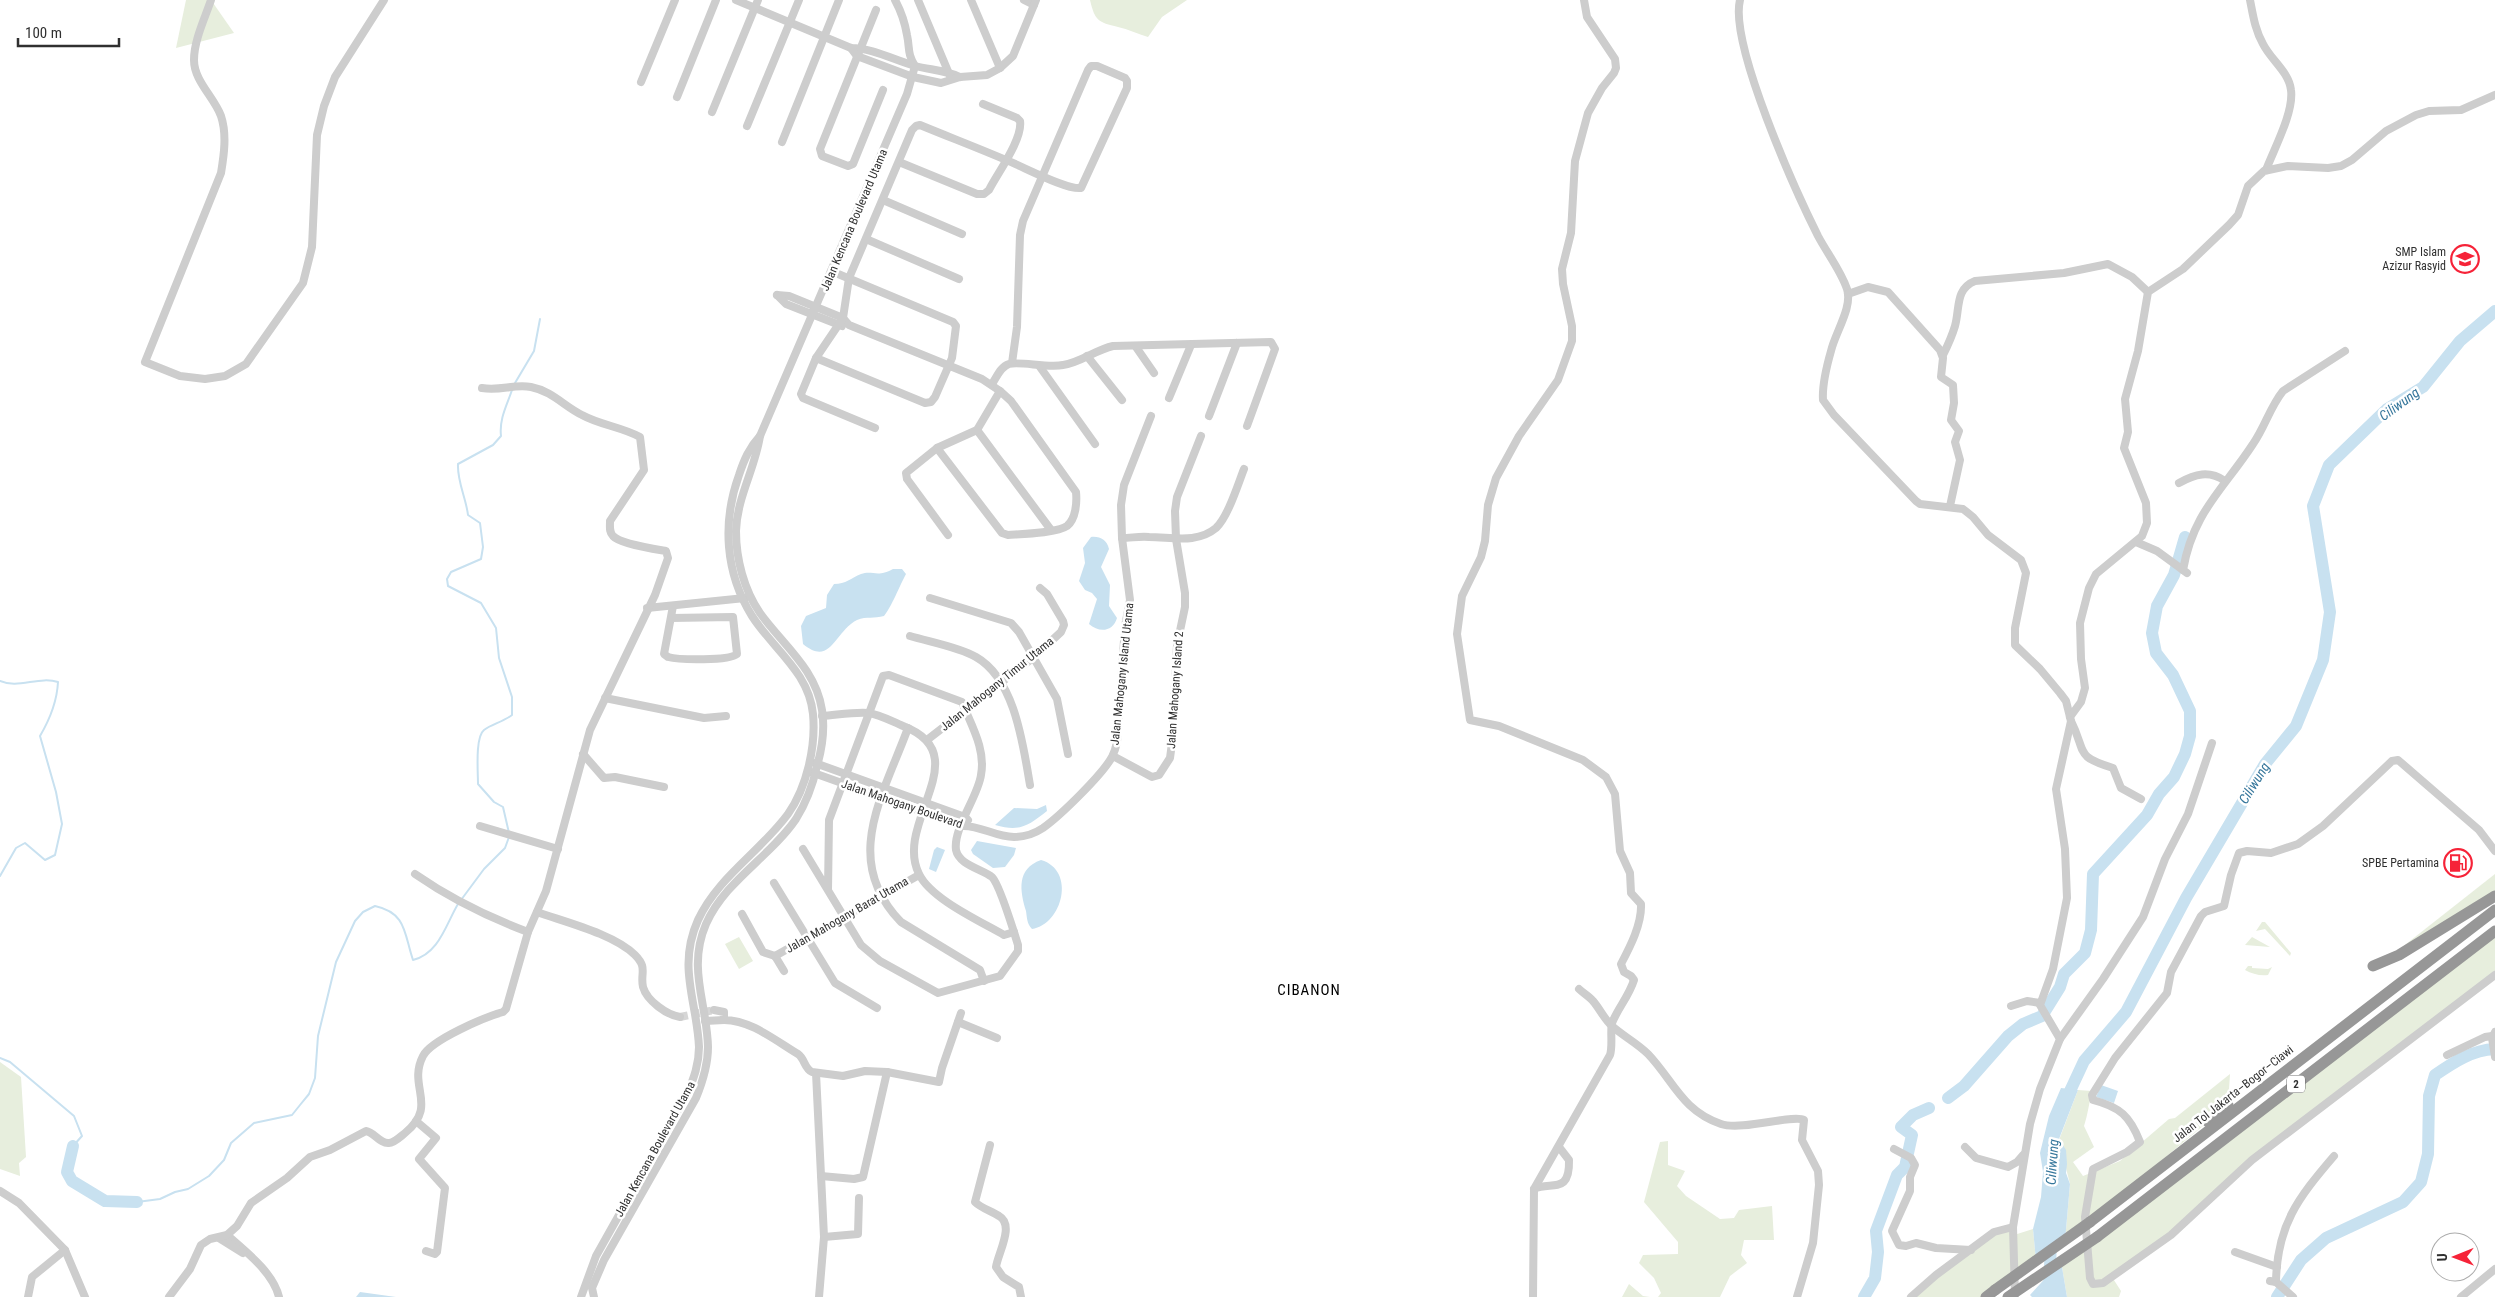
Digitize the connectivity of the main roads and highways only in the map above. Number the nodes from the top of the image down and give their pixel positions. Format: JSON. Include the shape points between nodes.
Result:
{"nodes":[{"id":1,"x":2495,"y":896,"type":"edge"},
{"id":2,"x":2495,"y":910,"type":"edge"},
{"id":3,"x":2495,"y":931,"type":"edge"},
{"id":4,"x":2373,"y":966,"type":"dead end"},
{"id":5,"x":2228,"y":1105,"type":"dead end"},
{"id":6,"x":2140,"y":1183,"type":"junction"},
{"id":7,"x":1990,"y":1294,"type":"edge"},
{"id":8,"x":2008,"y":1297,"type":"edge"}],
"edges":[{"from":1,"to":4,"type":"highway","via":[[2400,954]]},
{"from":2,"to":6,"type":"highway","name":"Jalan Tol Jakarta–Bogor–Ciawi","number":"2"},
{"from":3,"to":8,"type":"highway","number":"2","bridge":true,"via":[[2097,1237]]},
{"from":5,"to":6,"type":"highway"},
{"from":6,"to":7,"type":"highway","name":"Jalan Tol Jakarta–Bogor–Ciawi","number":"2","bridge":true}]}
